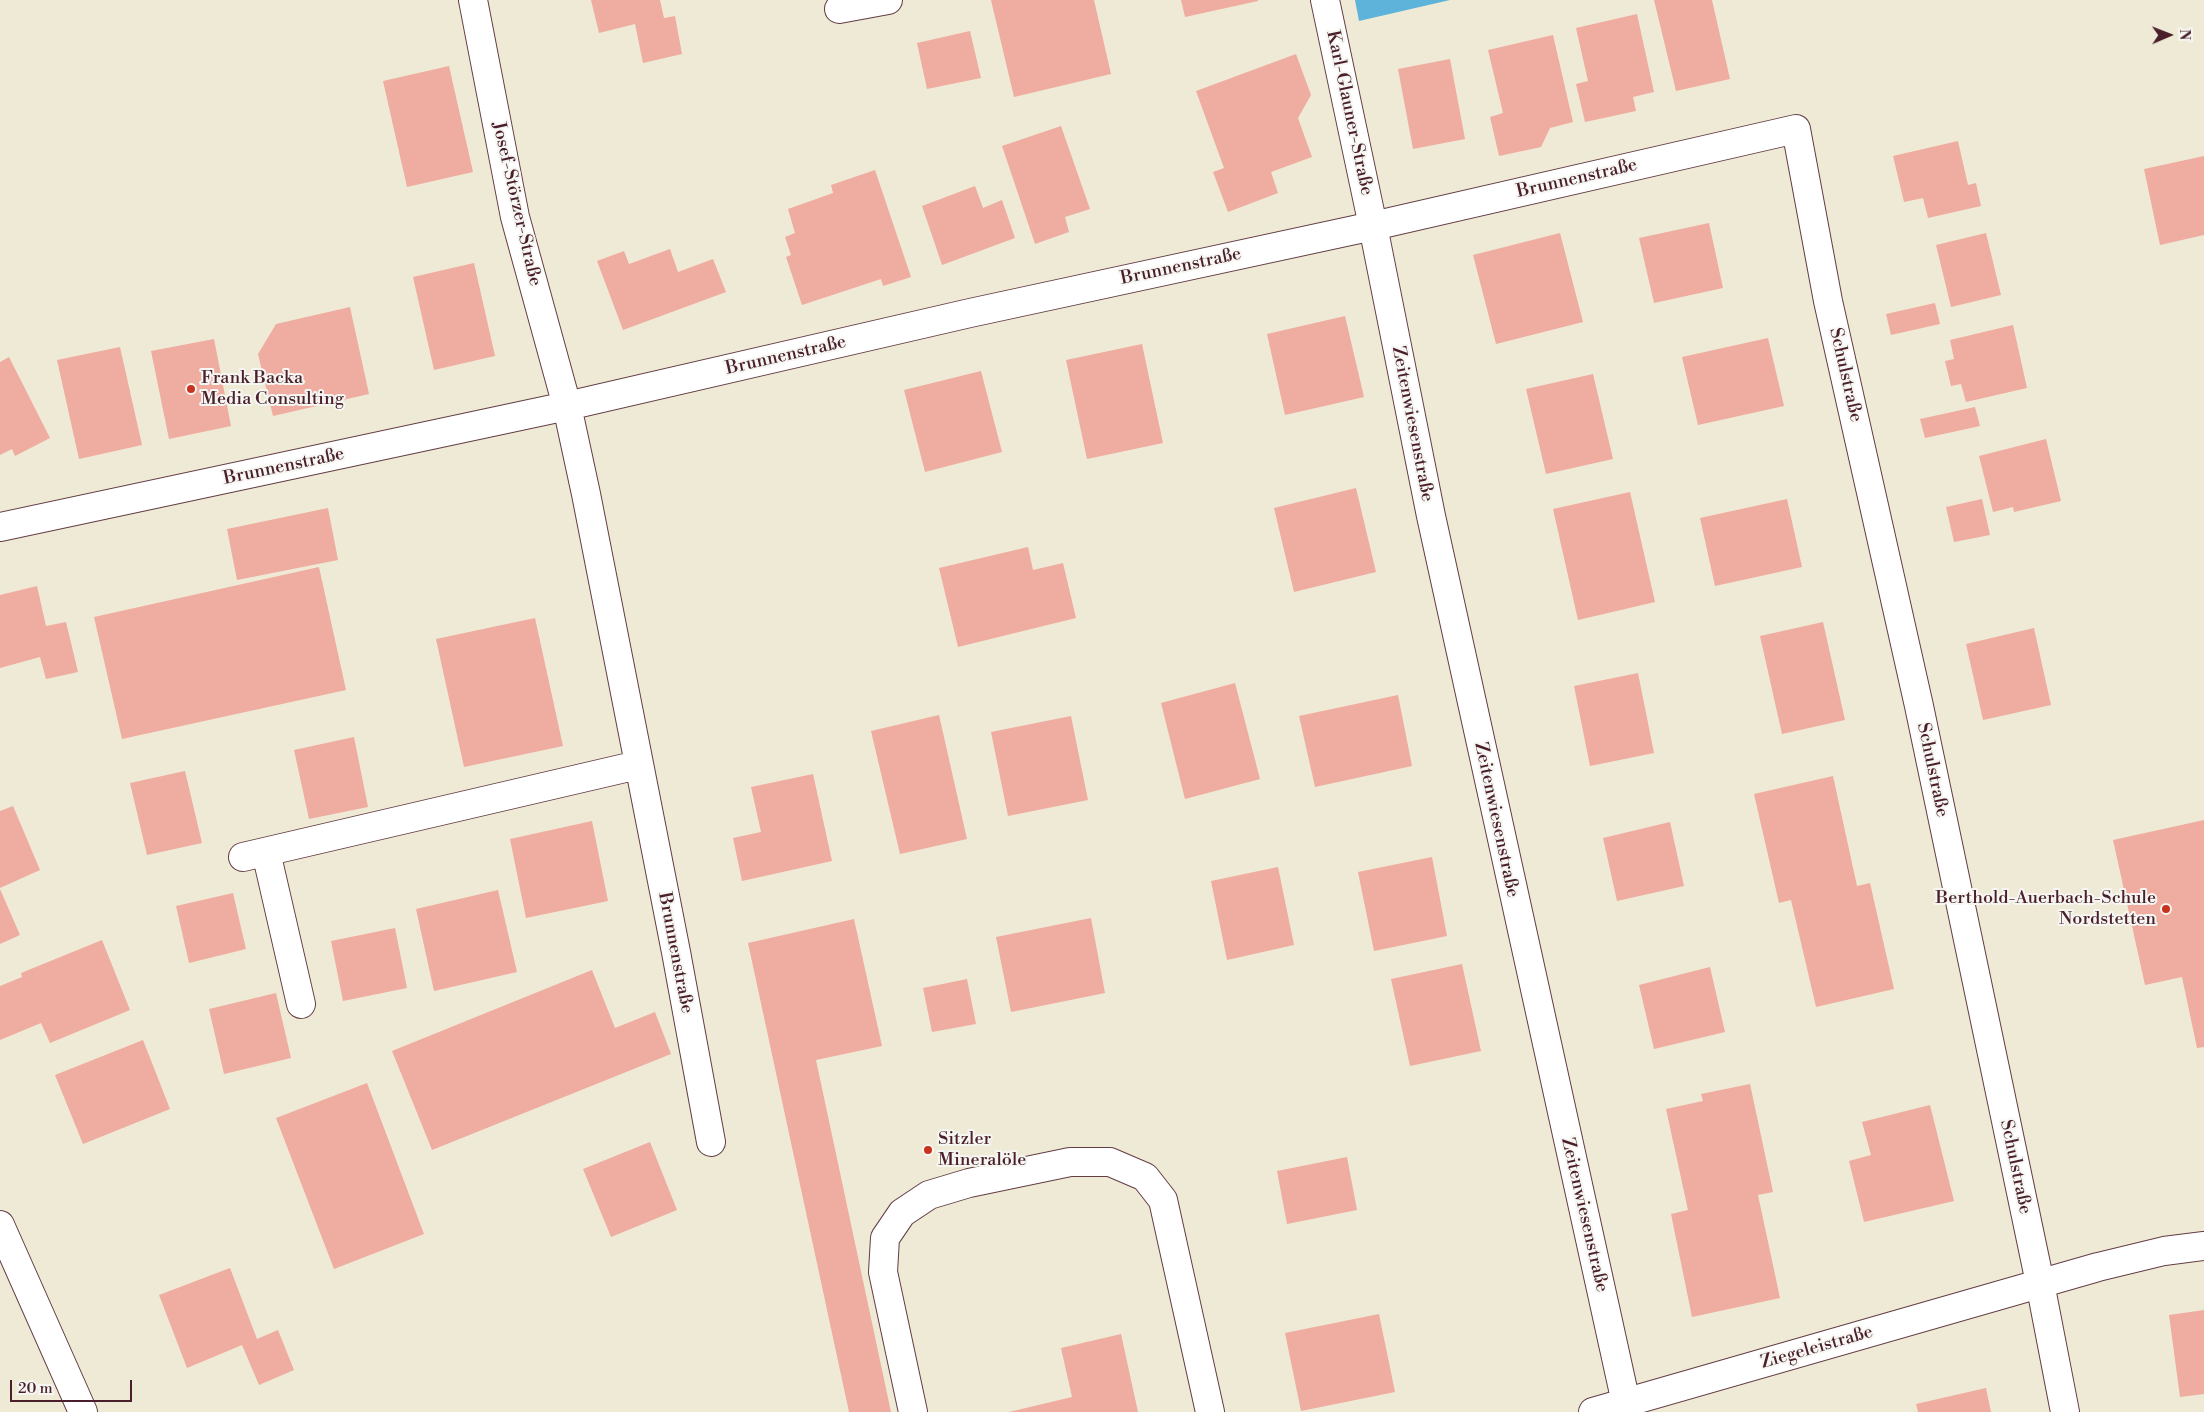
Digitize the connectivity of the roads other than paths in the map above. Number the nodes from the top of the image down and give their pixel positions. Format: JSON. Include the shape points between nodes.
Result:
{"nodes":[{"id":1,"x":473,"y":0,"type":"edge"},
{"id":2,"x":888,"y":0,"type":"edge"},
{"id":3,"x":1325,"y":0,"type":"edge"},
{"id":4,"x":839,"y":9,"type":"dead end"},
{"id":5,"x":1796,"y":130,"type":"joint"},
{"id":6,"x":1373,"y":226,"type":"junction"},
{"id":7,"x":567,"y":406,"type":"junction"},
{"id":8,"x":0,"y":527,"type":"edge"},
{"id":9,"x":638,"y":765,"type":"junction"},
{"id":10,"x":301,"y":1004,"type":"dead end"},
{"id":11,"x":710,"y":1142,"type":"dead end"},
{"id":12,"x":0,"y":1225,"type":"edge"},
{"id":13,"x":2204,"y":1246,"type":"edge"},
{"id":14,"x":2040,"y":1283,"type":"junction"},
{"id":15,"x":1627,"y":1407,"type":"edge"},
{"id":16,"x":83,"y":1412,"type":"edge"},
{"id":17,"x":914,"y":1412,"type":"edge"},
{"id":18,"x":1210,"y":1412,"type":"edge"},
{"id":19,"x":1593,"y":1412,"type":"edge"},
{"id":20,"x":2065,"y":1412,"type":"edge"}],
"edges":[{"from":1,"to":7,"type":"street","name":"Josef-Störzer-Straße","via":[[515,217]]},
{"from":2,"to":4,"type":"street"},
{"from":3,"to":6,"type":"street","name":"Karl-Glauner-Straße"},
{"from":5,"to":6,"type":"street","name":"Brunnenstraße"},
{"from":5,"to":14,"type":"street","name":"Schulstraße","via":[[1828,302],[1916,697]]},
{"from":6,"to":7,"type":"street","name":"Brunnenstraße","via":[[970,313]]},
{"from":6,"to":15,"type":"street","name":"Zeitenwiesenstraße","via":[[1433,526]]},
{"from":7,"to":8,"type":"street","name":"Brunnenstraße"},
{"from":7,"to":9,"type":"street","name":"Brunnenstraße"},
{"from":9,"to":10,"type":"street","via":[[255,855]]},
{"from":9,"to":11,"type":"street","name":"Brunnenstraße"},
{"from":12,"to":16,"type":"street"},
{"from":13,"to":14,"type":"street","name":"Ziegeleistraße","via":[[2164,1251]]},
{"from":14,"to":15,"type":"street","name":"Ziegeleistraße"},
{"from":14,"to":20,"type":"street","name":"Schulstraße"},
{"from":15,"to":19,"type":"street","name":"Ziegeleistraße"},
{"from":17,"to":18,"type":"street","via":[[883,1272],[885,1238],[902,1212],[929,1195],[969,1183],[1070,1162],[1110,1162],[1145,1177],[1164,1200]]}]}
